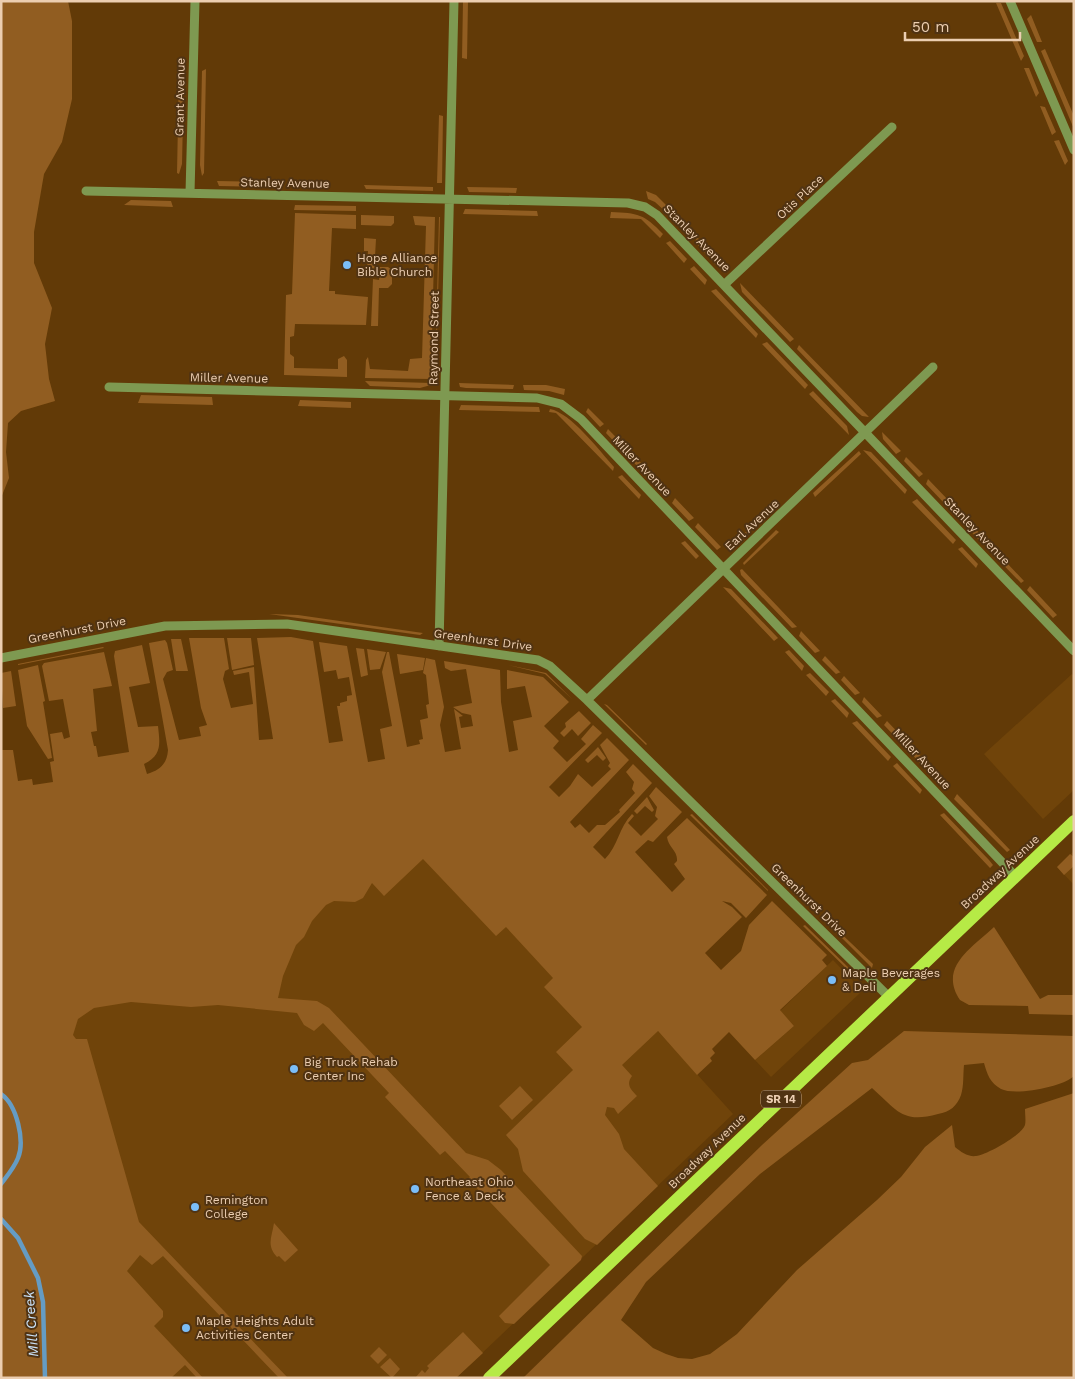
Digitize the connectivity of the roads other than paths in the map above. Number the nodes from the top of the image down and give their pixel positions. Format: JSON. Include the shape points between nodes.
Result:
{"nodes":[{"id":1,"x":195,"y":1,"type":"edge"},
{"id":2,"x":454,"y":1,"type":"edge"},
{"id":3,"x":1010,"y":1,"type":"edge"},
{"id":4,"x":892,"y":127,"type":"dead end"},
{"id":5,"x":1074,"y":150,"type":"edge"},
{"id":6,"x":86,"y":191,"type":"dead end"},
{"id":7,"x":190,"y":193,"type":"junction"},
{"id":8,"x":450,"y":200,"type":"junction"},
{"id":9,"x":725,"y":284,"type":"junction"},
{"id":10,"x":933,"y":367,"type":"dead end"},
{"id":11,"x":110,"y":387,"type":"dead end"},
{"id":12,"x":445,"y":396,"type":"junction"},
{"id":13,"x":866,"y":433,"type":"junction"},
{"id":14,"x":724,"y":569,"type":"junction"},
{"id":15,"x":439,"y":646,"type":"junction"},
{"id":16,"x":1074,"y":651,"type":"edge"},
{"id":17,"x":1,"y":658,"type":"edge"},
{"id":18,"x":587,"y":700,"type":"junction"},
{"id":19,"x":1074,"y":821,"type":"edge"},
{"id":20,"x":1016,"y":876,"type":"junction"},
{"id":21,"x":889,"y":996,"type":"junction"},
{"id":22,"x":489,"y":1378,"type":"edge"}],
"edges":[{"from":1,"to":7,"type":"street","name":"Grant Avenue"},
{"from":2,"to":8,"type":"street","name":"Raymond Street"},
{"from":3,"to":5,"type":"street"},
{"from":4,"to":9,"type":"street","name":"Otis Place"},
{"from":6,"to":7,"type":"street","name":"Stanley Avenue"},
{"from":7,"to":8,"type":"street","name":"Stanley Avenue"},
{"from":8,"to":9,"type":"street","name":"Stanley Avenue","via":[[638,204],[657,215]]},
{"from":8,"to":12,"type":"street","name":"Raymond Street"},
{"from":9,"to":13,"type":"street","name":"Stanley Avenue"},
{"from":10,"to":13,"type":"street","name":"Earl Avenue"},
{"from":11,"to":12,"type":"street","name":"Miller Avenue"},
{"from":12,"to":14,"type":"street","name":"Miller Avenue","via":[[537,398],[567,407]]},
{"from":12,"to":15,"type":"street","name":"Raymond Street"},
{"from":13,"to":14,"type":"street","name":"Earl Avenue"},
{"from":13,"to":16,"type":"street","name":"Stanley Avenue"},
{"from":14,"to":18,"type":"street","name":"Earl Avenue"},
{"from":14,"to":20,"type":"street","name":"Miller Avenue"},
{"from":15,"to":17,"type":"street","name":"Greenhurst Drive","via":[[294,625],[190,624],[150,628]]},
{"from":15,"to":18,"type":"street","name":"Greenhurst Drive","via":[[544,663]]},
{"from":18,"to":21,"type":"street","name":"Greenhurst Drive"},
{"from":19,"to":20,"type":"main road","name":"Broadway Avenue","number":"SR 14"},
{"from":20,"to":21,"type":"main road","name":"Broadway Avenue","number":"SR 14"},
{"from":21,"to":22,"type":"main road","name":"Broadway Avenue","number":"SR 14"}]}
